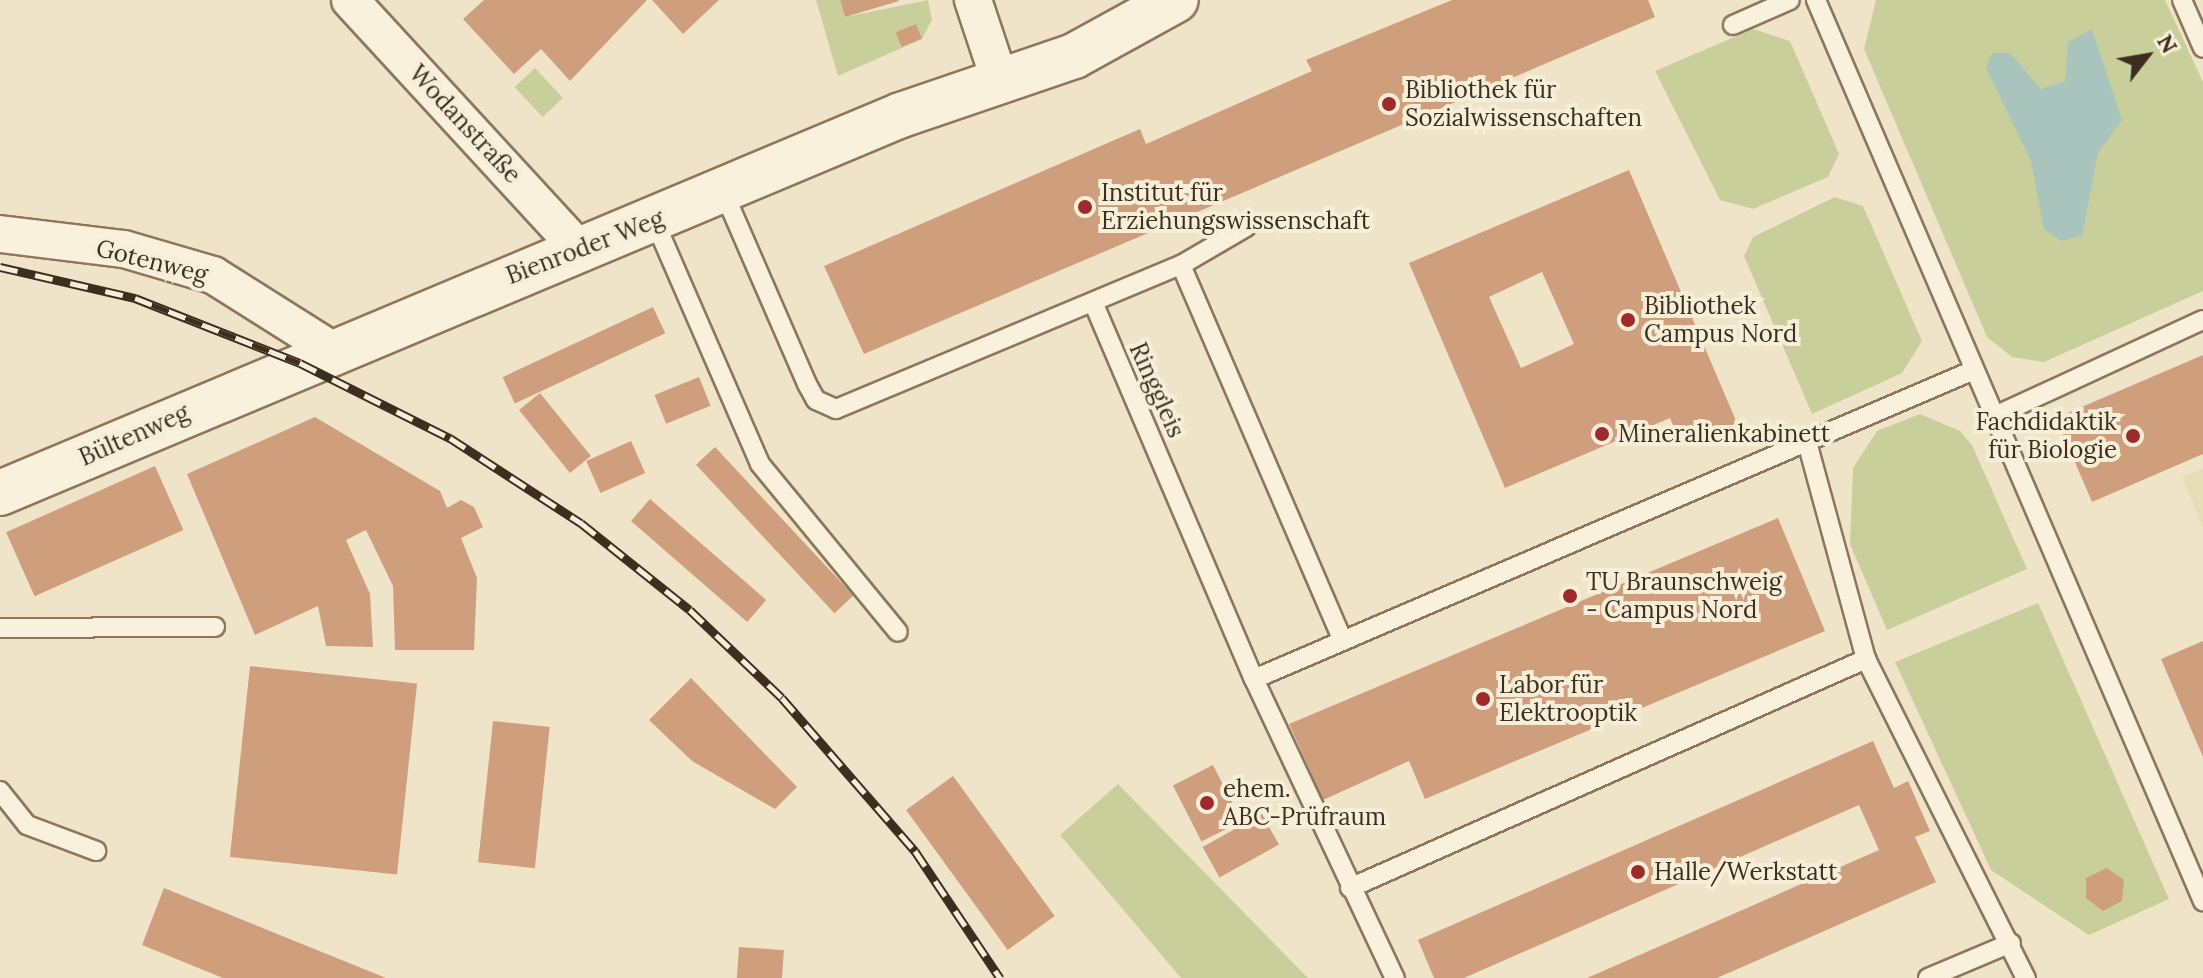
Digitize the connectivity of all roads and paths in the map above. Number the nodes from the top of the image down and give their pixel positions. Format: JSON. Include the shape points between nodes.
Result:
{"nodes":[{"id":1,"x":973,"y":0,"type":"edge"},
{"id":2,"x":1144,"y":0,"type":"edge"},
{"id":3,"x":1176,"y":0,"type":"edge"},
{"id":4,"x":1790,"y":0,"type":"edge"},
{"id":5,"x":1816,"y":0,"type":"edge"},
{"id":6,"x":2182,"y":0,"type":"edge"},
{"id":7,"x":353,"y":1,"type":"edge"},
{"id":8,"x":1733,"y":25,"type":"dead end"},
{"id":9,"x":2203,"y":48,"type":"edge"},
{"id":10,"x":996,"y":72,"type":"junction"},
{"id":11,"x":724,"y":193,"type":"junction"},
{"id":12,"x":654,"y":220,"type":"junction"},
{"id":13,"x":1246,"y":227,"type":"dead end"},
{"id":14,"x":0,"y":234,"type":"edge"},
{"id":15,"x":579,"y":249,"type":"junction"},
{"id":16,"x":1181,"y":265,"type":"junction"},
{"id":17,"x":1093,"y":302,"type":"junction"},
{"id":18,"x":2203,"y":320,"type":"edge"},
{"id":19,"x":332,"y":350,"type":"junction"},
{"id":20,"x":1974,"y":370,"type":"junction"},
{"id":21,"x":268,"y":376,"type":"joint"},
{"id":22,"x":1995,"y":416,"type":"junction"},
{"id":23,"x":1807,"y":442,"type":"junction"},
{"id":24,"x":14,"y":487,"type":"edge"},
{"id":25,"x":215,"y":627,"type":"dead end"},
{"id":26,"x":0,"y":628,"type":"edge"},
{"id":27,"x":898,"y":632,"type":"dead end"},
{"id":28,"x":1341,"y":636,"type":"junction"},
{"id":29,"x":1866,"y":659,"type":"junction"},
{"id":30,"x":1254,"y":679,"type":"junction"},
{"id":31,"x":0,"y":791,"type":"edge"},
{"id":32,"x":96,"y":851,"type":"dead end"},
{"id":33,"x":1350,"y":888,"type":"junction"},
{"id":34,"x":2203,"y":901,"type":"edge"},
{"id":35,"x":2011,"y":943,"type":"junction"},
{"id":36,"x":1395,"y":978,"type":"edge"},
{"id":37,"x":1928,"y":978,"type":"edge"},
{"id":38,"x":2026,"y":978,"type":"edge"}],
"edges":[{"from":1,"to":10,"type":"street"},
{"from":2,"to":10,"type":"main road","name":"Bienroder Weg"},
{"from":3,"to":10,"type":"main road","name":"Bienroder Weg","via":[[1074,56]]},
{"from":4,"to":8,"type":"lane"},
{"from":5,"to":20,"type":"lane"},
{"from":6,"to":9,"type":"lane"},
{"from":7,"to":15,"type":"street","name":"Wodanstraße"},
{"from":10,"to":11,"type":"main road","name":"Bienroder Weg"},
{"from":11,"to":12,"type":"main road","name":"Bienroder Weg"},
{"from":11,"to":17,"type":"lane","via":[[807,384],[830,408]]},
{"from":12,"to":15,"type":"main road","name":"Bienroder Weg"},
{"from":12,"to":27,"type":"lane","via":[[760,464]]},
{"from":13,"to":16,"type":"lane"},
{"from":14,"to":19,"type":"street","name":"Gotenweg","via":[[124,249],[213,275]]},
{"from":15,"to":19,"type":"main road","name":"Bienroder Weg"},
{"from":16,"to":17,"type":"lane"},
{"from":16,"to":28,"type":"lane"},
{"from":17,"to":30,"type":"lane","name":"Ringgleis"},
{"from":18,"to":22,"type":"lane"},
{"from":19,"to":21,"type":"main road","name":"Bienroder Weg"},
{"from":20,"to":22,"type":"lane"},
{"from":20,"to":23,"type":"lane"},
{"from":21,"to":24,"type":"main road","name":"Bültenweg"},
{"from":22,"to":34,"type":"lane"},
{"from":23,"to":28,"type":"lane"},
{"from":23,"to":29,"type":"lane"},
{"from":25,"to":26,"type":"lane"},
{"from":28,"to":30,"type":"lane"},
{"from":29,"to":33,"type":"lane"},
{"from":29,"to":35,"type":"lane"},
{"from":30,"to":33,"type":"lane","name":"Ringgleis"},
{"from":31,"to":32,"type":"lane","via":[[27,825]]},
{"from":33,"to":36,"type":"lane","name":"Ringgleis"},
{"from":35,"to":37,"type":"lane"},
{"from":35,"to":38,"type":"lane"}]}
